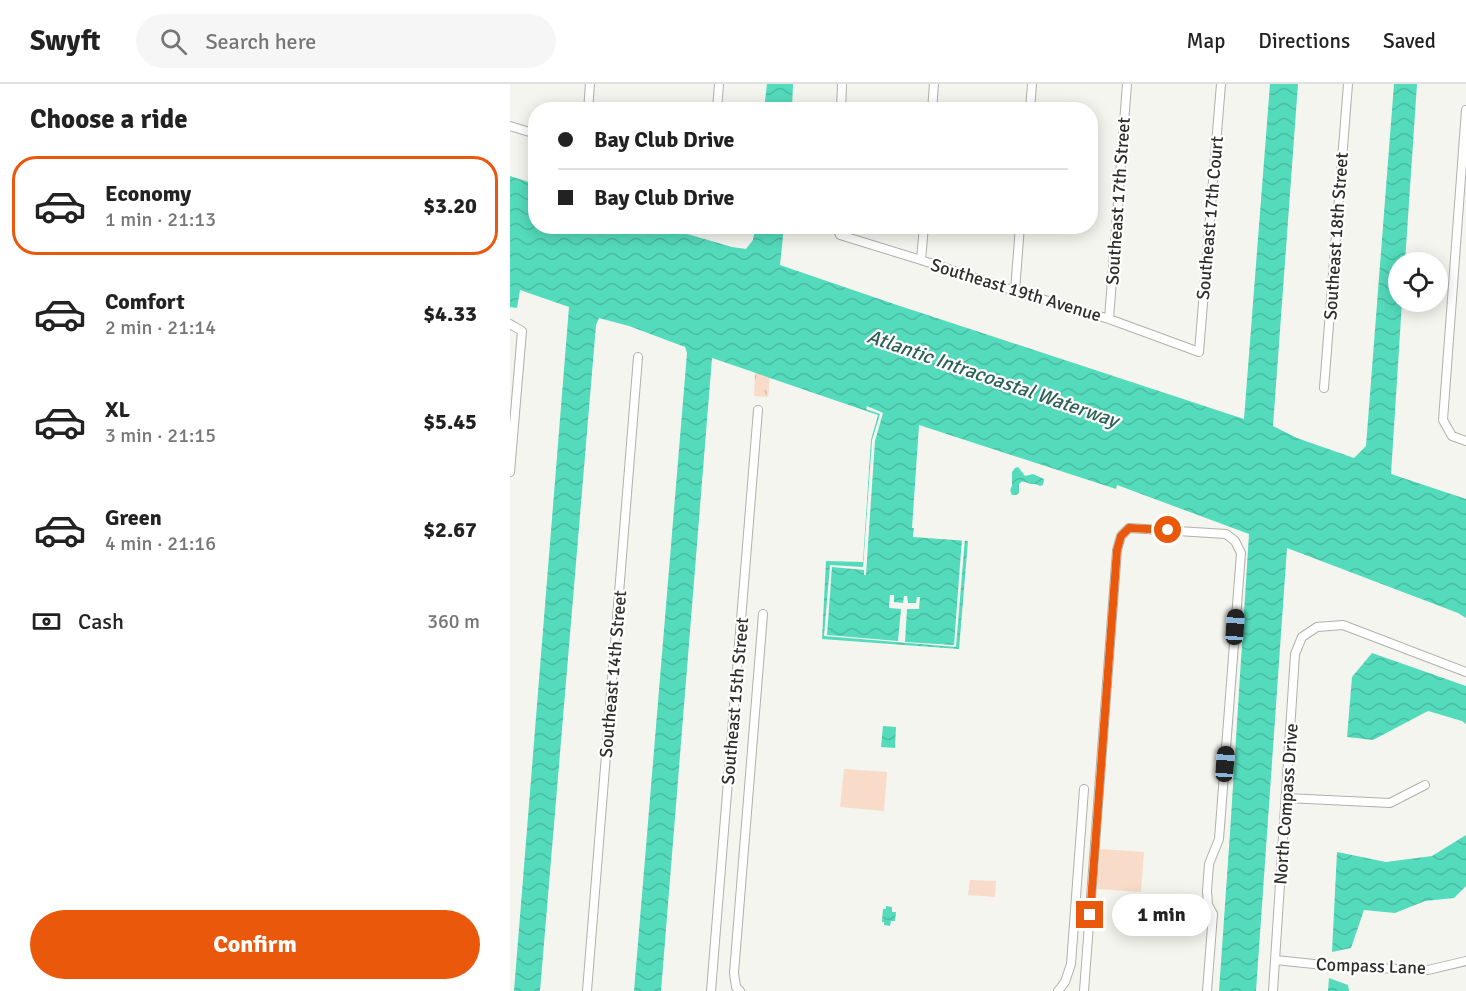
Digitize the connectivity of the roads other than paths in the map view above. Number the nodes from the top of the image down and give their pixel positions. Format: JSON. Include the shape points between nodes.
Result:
{"nodes":[{"id":1,"x":590,"y":84,"type":"edge"},
{"id":2,"x":719,"y":84,"type":"edge"},
{"id":3,"x":842,"y":84,"type":"edge"},
{"id":4,"x":934,"y":84,"type":"edge"},
{"id":5,"x":1032,"y":84,"type":"edge"},
{"id":6,"x":1127,"y":84,"type":"edge"},
{"id":7,"x":1221,"y":84,"type":"edge"},
{"id":8,"x":1348,"y":84,"type":"edge"},
{"id":9,"x":589,"y":102,"type":"edge"},
{"id":10,"x":718,"y":102,"type":"edge"},
{"id":11,"x":841,"y":102,"type":"edge"},
{"id":12,"x":933,"y":102,"type":"edge"},
{"id":13,"x":1031,"y":102,"type":"edge"},
{"id":14,"x":1466,"y":110,"type":"edge"},
{"id":15,"x":510,"y":126,"type":"edge"},
{"id":16,"x":528,"y":132,"type":"edge"},
{"id":17,"x":840,"y":234,"type":"edge"},
{"id":18,"x":923,"y":234,"type":"edge"},
{"id":19,"x":1019,"y":234,"type":"edge"},
{"id":20,"x":921,"y":260,"type":"junction"},
{"id":21,"x":1015,"y":291,"type":"junction"},
{"id":22,"x":1109,"y":319,"type":"junction"},
{"id":23,"x":510,"y":324,"type":"edge"},
{"id":24,"x":1199,"y":352,"type":"joint"},
{"id":25,"x":638,"y":357,"type":"dead end"},
{"id":26,"x":1324,"y":388,"type":"dead end"},
{"id":27,"x":758,"y":410,"type":"dead end"},
{"id":28,"x":1466,"y":441,"type":"edge"},
{"id":29,"x":510,"y":471,"type":"edge"},
{"id":30,"x":763,"y":614,"type":"dead end"},
{"id":31,"x":1466,"y":672,"type":"edge"},
{"id":32,"x":1425,"y":785,"type":"dead end"},
{"id":33,"x":1084,"y":789,"type":"dead end"},
{"id":34,"x":1286,"y":798,"type":"junction"},
{"id":35,"x":1276,"y":960,"type":"junction"},
{"id":36,"x":1466,"y":961,"type":"edge"},
{"id":37,"x":587,"y":991,"type":"edge"},
{"id":38,"x":711,"y":991,"type":"edge"},
{"id":39,"x":740,"y":991,"type":"edge"},
{"id":40,"x":1058,"y":991,"type":"edge"},
{"id":41,"x":1084,"y":991,"type":"edge"},
{"id":42,"x":1207,"y":991,"type":"edge"},
{"id":43,"x":1273,"y":991,"type":"edge"}],
"edges":[{"from":1,"to":9,"type":"street"},
{"from":2,"to":10,"type":"street"},
{"from":3,"to":11,"type":"street"},
{"from":4,"to":12,"type":"street"},
{"from":5,"to":13,"type":"street"},
{"from":6,"to":22,"type":"street","name":"Southeast 17th Street"},
{"from":7,"to":24,"type":"street","name":"Southeast 17th Court"},
{"from":8,"to":26,"type":"street","name":"Southeast 18th Street"},
{"from":14,"to":28,"type":"street","via":[[1443,420],[1452,436]]},
{"from":15,"to":16,"type":"street"},
{"from":17,"to":20,"type":"street","name":"Southeast 19th Avenue"},
{"from":18,"to":20,"type":"street"},
{"from":19,"to":21,"type":"street"},
{"from":20,"to":21,"type":"street","name":"Southeast 19th Avenue"},
{"from":21,"to":22,"type":"street","name":"Southeast 19th Avenue"},
{"from":22,"to":24,"type":"street","name":"Southeast 19th Avenue"},
{"from":23,"to":29,"type":"street","via":[[522,331]]},
{"from":25,"to":37,"type":"street","name":"Southeast 14th Street"},
{"from":27,"to":38,"type":"street","name":"Southeast 15th Street"},
{"from":30,"to":39,"type":"street","via":[[734,973]]},
{"from":31,"to":34,"type":"street","name":"North Compass Drive","via":[[1343,625],[1317,627],[1302,637],[1295,654]]},
{"from":32,"to":34,"type":"street","via":[[1390,802]]},
{"from":33,"to":40,"type":"street","via":[[1071,964]]},
{"from":34,"to":35,"type":"street","name":"North Compass Drive"},
{"from":35,"to":36,"type":"street","name":"Compass Lane","via":[[1428,970]]},
{"from":35,"to":43,"type":"street","name":"North Compass Drive"},
{"from":41,"to":42,"type":"street","via":[[1117,550],[1121,536],[1129,528],[1226,534],[1241,553],[1219,839],[1209,864],[1208,905],[1214,914]]}]}
